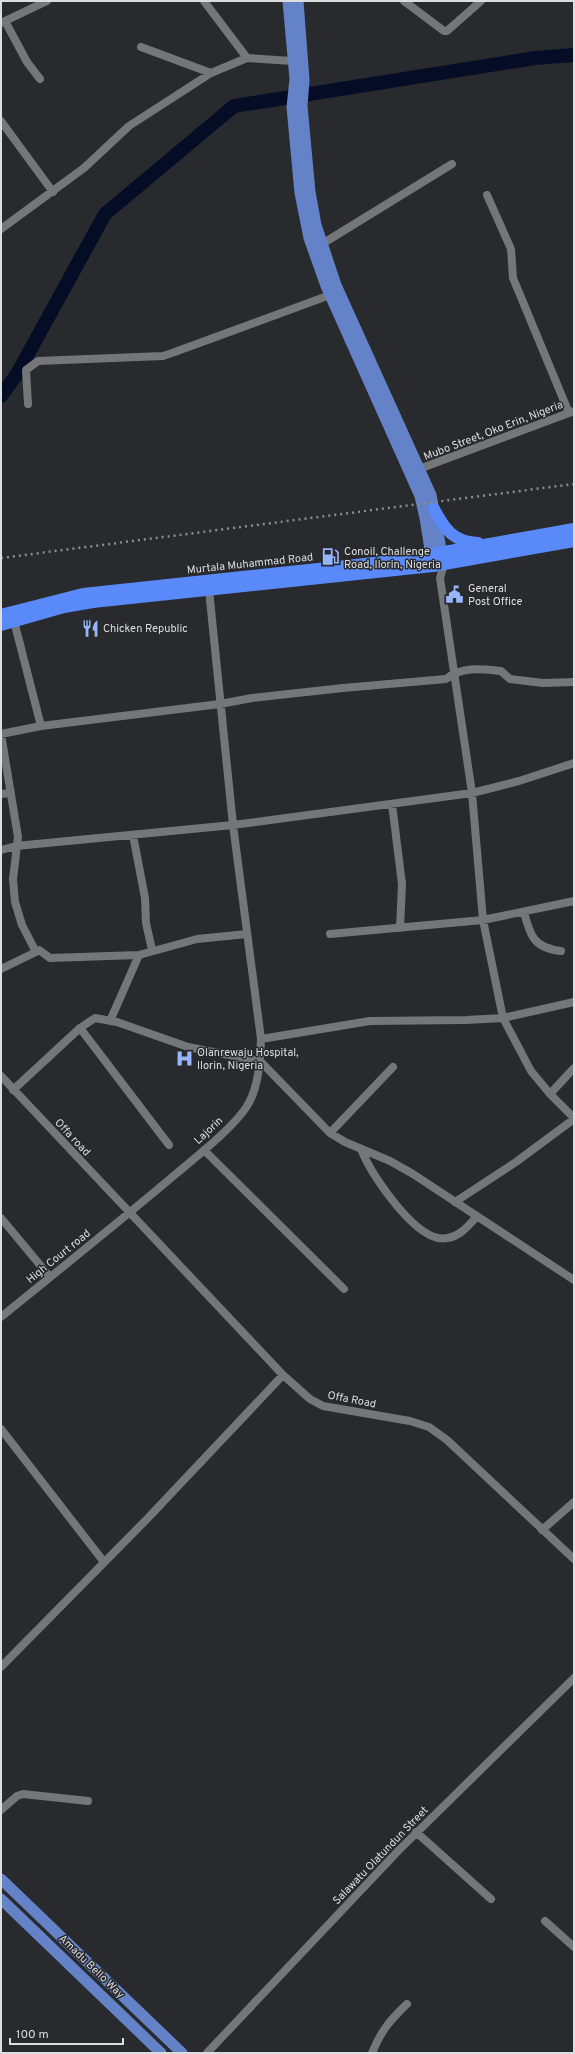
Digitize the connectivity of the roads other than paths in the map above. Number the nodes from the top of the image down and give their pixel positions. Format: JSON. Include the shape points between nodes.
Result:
{"nodes":[{"id":1,"x":47,"y":1,"type":"edge"},
{"id":2,"x":204,"y":1,"type":"edge"},
{"id":3,"x":288,"y":1,"type":"edge"},
{"id":4,"x":298,"y":1,"type":"edge"},
{"id":5,"x":404,"y":1,"type":"edge"},
{"id":6,"x":480,"y":1,"type":"edge"},
{"id":7,"x":3,"y":22,"type":"edge"},
{"id":8,"x":141,"y":47,"type":"dead end"},
{"id":9,"x":247,"y":58,"type":"junction"},
{"id":10,"x":292,"y":61,"type":"junction"},
{"id":11,"x":211,"y":73,"type":"junction"},
{"id":12,"x":40,"y":79,"type":"dead end"},
{"id":13,"x":299,"y":80,"type":"junction"},
{"id":14,"x":297,"y":106,"type":"junction"},
{"id":15,"x":1,"y":121,"type":"edge"},
{"id":16,"x":452,"y":164,"type":"dead end"},
{"id":17,"x":53,"y":192,"type":"junction"},
{"id":18,"x":487,"y":195,"type":"dead end"},
{"id":19,"x":1,"y":229,"type":"edge"},
{"id":20,"x":322,"y":244,"type":"junction"},
{"id":21,"x":330,"y":295,"type":"junction"},
{"id":22,"x":28,"y":404,"type":"dead end"},
{"id":23,"x":572,"y":412,"type":"edge"},
{"id":24,"x":419,"y":469,"type":"junction"},
{"id":25,"x":434,"y":509,"type":"junction"},
{"id":26,"x":574,"y":529,"type":"edge"},
{"id":27,"x":574,"y":542,"type":"edge"},
{"id":28,"x":496,"y":544,"type":"junction"},
{"id":29,"x":437,"y":560,"type":"junction"},
{"id":30,"x":209,"y":590,"type":"junction"},
{"id":31,"x":1,"y":615,"type":"edge"},
{"id":32,"x":14,"y":621,"type":"junction"},
{"id":33,"x":1,"y":625,"type":"edge"},
{"id":34,"x":454,"y":672,"type":"junction"},
{"id":35,"x":574,"y":682,"type":"edge"},
{"id":36,"x":220,"y":704,"type":"junction"},
{"id":37,"x":41,"y":726,"type":"junction"},
{"id":38,"x":1,"y":734,"type":"edge"},
{"id":39,"x":574,"y":763,"type":"edge"},
{"id":40,"x":11,"y":793,"type":"junction"},
{"id":41,"x":472,"y":793,"type":"junction"},
{"id":42,"x":1,"y":794,"type":"edge"},
{"id":43,"x":392,"y":804,"type":"junction"},
{"id":44,"x":233,"y":825,"type":"junction"},
{"id":45,"x":133,"y":834,"type":"junction"},
{"id":46,"x":16,"y":846,"type":"junction"},
{"id":47,"x":1,"y":850,"type":"edge"},
{"id":48,"x":574,"y":901,"type":"edge"},
{"id":49,"x":524,"y":912,"type":"junction"},
{"id":50,"x":483,"y":920,"type":"junction"},
{"id":51,"x":400,"y":928,"type":"junction"},
{"id":52,"x":247,"y":934,"type":"junction"},
{"id":53,"x":330,"y":934,"type":"dead end"},
{"id":54,"x":152,"y":950,"type":"junction"},
{"id":55,"x":561,"y":951,"type":"dead end"},
{"id":56,"x":36,"y":952,"type":"junction"},
{"id":57,"x":139,"y":955,"type":"junction"},
{"id":58,"x":1,"y":969,"type":"edge"},
{"id":59,"x":574,"y":1002,"type":"edge"},
{"id":60,"x":503,"y":1018,"type":"junction"},
{"id":61,"x":110,"y":1021,"type":"junction"},
{"id":62,"x":80,"y":1028,"type":"junction"},
{"id":63,"x":262,"y":1039,"type":"junction"},
{"id":64,"x":260,"y":1061,"type":"junction"},
{"id":65,"x":393,"y":1067,"type":"dead end"},
{"id":66,"x":574,"y":1068,"type":"edge"},
{"id":67,"x":1,"y":1076,"type":"edge"},
{"id":68,"x":13,"y":1090,"type":"junction"},
{"id":69,"x":550,"y":1094,"type":"junction"},
{"id":70,"x":574,"y":1118,"type":"edge"},
{"id":71,"x":330,"y":1134,"type":"junction"},
{"id":72,"x":169,"y":1145,"type":"dead end"},
{"id":73,"x":361,"y":1149,"type":"junction"},
{"id":74,"x":204,"y":1150,"type":"junction"},
{"id":75,"x":455,"y":1202,"type":"junction"},
{"id":76,"x":129,"y":1213,"type":"junction"},
{"id":77,"x":476,"y":1216,"type":"junction"},
{"id":78,"x":1,"y":1218,"type":"edge"},
{"id":79,"x":50,"y":1277,"type":"junction"},
{"id":80,"x":574,"y":1280,"type":"edge"},
{"id":81,"x":344,"y":1289,"type":"dead end"},
{"id":82,"x":1,"y":1317,"type":"edge"},
{"id":83,"x":283,"y":1375,"type":"junction"},
{"id":84,"x":1,"y":1429,"type":"edge"},
{"id":85,"x":574,"y":1502,"type":"edge"},
{"id":86,"x":542,"y":1530,"type":"junction"},
{"id":87,"x":574,"y":1559,"type":"edge"},
{"id":88,"x":104,"y":1562,"type":"junction"},
{"id":89,"x":1,"y":1667,"type":"edge"},
{"id":90,"x":574,"y":1678,"type":"edge"},
{"id":91,"x":88,"y":1801,"type":"dead end"},
{"id":92,"x":1,"y":1810,"type":"edge"},
{"id":93,"x":416,"y":1832,"type":"junction"},
{"id":94,"x":1,"y":1879,"type":"edge"},
{"id":95,"x":1,"y":1899,"type":"edge"},
{"id":96,"x":491,"y":1899,"type":"dead end"},
{"id":97,"x":545,"y":1921,"type":"dead end"},
{"id":98,"x":574,"y":1947,"type":"edge"},
{"id":99,"x":407,"y":2004,"type":"dead end"},
{"id":100,"x":161,"y":2053,"type":"edge"},
{"id":101,"x":182,"y":2053,"type":"edge"},
{"id":102,"x":208,"y":2053,"type":"edge"},
{"id":103,"x":372,"y":2053,"type":"edge"}],
"edges":[{"from":1,"to":7,"type":"street"},
{"from":2,"to":9,"type":"street"},
{"from":3,"to":10,"type":"main road"},
{"from":4,"to":13,"type":"main road"},
{"from":5,"to":6,"type":"street","via":[[444,31]]},
{"from":7,"to":12,"type":"street"},
{"from":8,"to":11,"type":"street"},
{"from":9,"to":10,"type":"street"},
{"from":9,"to":11,"type":"street"},
{"from":10,"to":13,"type":"main road"},
{"from":11,"to":17,"type":"street","via":[[129,126],[84,168]]},
{"from":13,"to":14,"type":"main road"},
{"from":14,"to":20,"type":"main road","via":[[310,198]]},
{"from":14,"to":21,"type":"main road","via":[[304,216]]},
{"from":15,"to":17,"type":"street"},
{"from":16,"to":20,"type":"street"},
{"from":17,"to":19,"type":"street"},
{"from":18,"to":23,"type":"street","via":[[511,249],[513,278]]},
{"from":20,"to":24,"type":"main road","via":[[336,285]]},
{"from":21,"to":22,"type":"street","via":[[172,354],[38,361],[26,370]]},
{"from":21,"to":29,"type":"main road","via":[[420,496]]},
{"from":23,"to":24,"type":"street","name":"Mubo Street, Oko Erin, Nigeria"},
{"from":24,"to":25,"type":"main road","via":[[431,495]]},
{"from":25,"to":28,"type":"highway","via":[[444,527],[454,537],[469,543]]},
{"from":25,"to":29,"type":"main road"},
{"from":26,"to":28,"type":"highway","name":"Murtala Muhammad Road"},
{"from":27,"to":29,"type":"highway","name":"Murtala Muhammad Road"},
{"from":28,"to":29,"type":"highway","name":"Murtala Muhammad Road"},
{"from":29,"to":30,"type":"highway","name":"Murtala Muhammad Road"},
{"from":29,"to":31,"type":"highway","name":"Murtala Muhammad Road","via":[[83,594]]},
{"from":29,"to":34,"type":"street"},
{"from":30,"to":32,"type":"highway","name":"Murtala Muhammad Road","via":[[71,606]]},
{"from":30,"to":36,"type":"street","name":"Lajorin"},
{"from":32,"to":33,"type":"highway","name":"Murtala Muhammad Road"},
{"from":32,"to":37,"type":"street"},
{"from":34,"to":35,"type":"street","via":[[478,669],[502,671],[510,679],[543,683]]},
{"from":34,"to":36,"type":"street","via":[[446,679],[252,698]]},
{"from":34,"to":41,"type":"street"},
{"from":36,"to":37,"type":"street"},
{"from":36,"to":44,"type":"street","name":"Lajorin"},
{"from":37,"to":38,"type":"street"},
{"from":38,"to":40,"type":"street"},
{"from":39,"to":41,"type":"street"},
{"from":40,"to":42,"type":"street"},
{"from":40,"to":46,"type":"street","via":[[18,837]]},
{"from":41,"to":43,"type":"street"},
{"from":41,"to":50,"type":"street"},
{"from":43,"to":44,"type":"street"},
{"from":43,"to":51,"type":"street","via":[[402,884]]},
{"from":44,"to":45,"type":"street"},
{"from":44,"to":52,"type":"street","name":"Lajorin"},
{"from":45,"to":46,"type":"street"},
{"from":45,"to":54,"type":"street"},
{"from":46,"to":47,"type":"street"},
{"from":46,"to":56,"type":"street","via":[[13,879],[15,902],[22,925]]},
{"from":48,"to":49,"type":"street"},
{"from":49,"to":50,"type":"street"},
{"from":49,"to":55,"type":"street","via":[[529,932],[534,939],[549,950]]},
{"from":50,"to":51,"type":"street"},
{"from":50,"to":60,"type":"street"},
{"from":51,"to":53,"type":"street"},
{"from":52,"to":54,"type":"street","via":[[205,938]]},
{"from":52,"to":63,"type":"street","name":"Lajorin"},
{"from":54,"to":57,"type":"street"},
{"from":56,"to":57,"type":"street","via":[[39,950],[50,958]]},
{"from":56,"to":58,"type":"street"},
{"from":57,"to":61,"type":"street"},
{"from":59,"to":60,"type":"street"},
{"from":60,"to":63,"type":"street","via":[[370,1021]]},
{"from":60,"to":69,"type":"street","via":[[531,1071]]},
{"from":61,"to":62,"type":"street","via":[[95,1018]]},
{"from":61,"to":64,"type":"street","via":[[188,1047]]},
{"from":62,"to":68,"type":"street"},
{"from":62,"to":72,"type":"street"},
{"from":63,"to":64,"type":"street","name":"Lajorin"},
{"from":64,"to":71,"type":"street"},
{"from":64,"to":74,"type":"street","name":"Lajorin","via":[[254,1091],[247,1106]]},
{"from":65,"to":71,"type":"street"},
{"from":66,"to":69,"type":"street"},
{"from":67,"to":68,"type":"street","name":"Offa road"},
{"from":68,"to":76,"type":"street","name":"Offa road"},
{"from":69,"to":70,"type":"street"},
{"from":70,"to":75,"type":"street","via":[[516,1162]]},
{"from":71,"to":73,"type":"street"},
{"from":73,"to":75,"type":"street","via":[[390,1161]]},
{"from":73,"to":77,"type":"street","via":[[378,1183],[405,1215],[423,1230],[438,1238],[449,1238],[465,1231]]},
{"from":74,"to":76,"type":"street","name":"Lajorin"},
{"from":74,"to":81,"type":"street"},
{"from":75,"to":77,"type":"street"},
{"from":76,"to":79,"type":"street","name":"High Court road"},
{"from":76,"to":83,"type":"street","name":"Offa Road"},
{"from":77,"to":80,"type":"street"},
{"from":78,"to":79,"type":"street"},
{"from":79,"to":82,"type":"street","name":"High Court road"},
{"from":83,"to":86,"type":"street","name":"Offa Road","via":[[310,1399],[323,1406],[410,1421],[429,1427],[447,1440]]},
{"from":83,"to":88,"type":"street"},
{"from":84,"to":88,"type":"street"},
{"from":85,"to":86,"type":"street"},
{"from":86,"to":87,"type":"street","name":"Offa Road"},
{"from":88,"to":89,"type":"street"},
{"from":90,"to":93,"type":"street","name":"Salawatu Olatundun Street"},
{"from":91,"to":92,"type":"street","via":[[23,1794]]},
{"from":93,"to":96,"type":"street"},
{"from":93,"to":102,"type":"street","name":"Salawatu Olatundun Street"},
{"from":94,"to":101,"type":"main road","name":"Amadu Bello Way"},
{"from":95,"to":100,"type":"main road","name":"Amadu Bello Way"},
{"from":97,"to":98,"type":"street"},
{"from":99,"to":103,"type":"street","via":[[379,2035]]}]}
